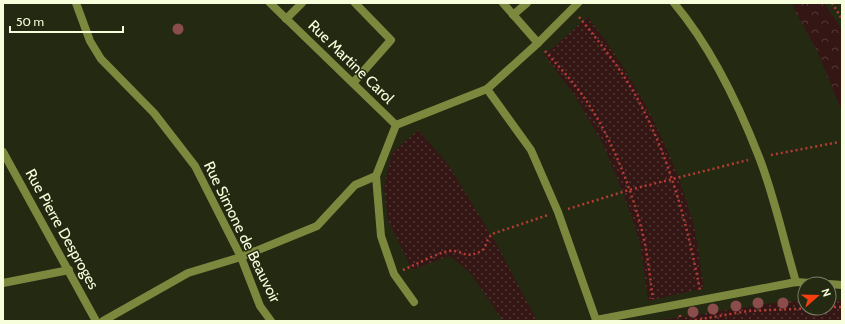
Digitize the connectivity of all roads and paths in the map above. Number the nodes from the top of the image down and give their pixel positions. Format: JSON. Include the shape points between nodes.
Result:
{"nodes":[{"id":1,"x":76,"y":3,"type":"edge"},
{"id":2,"x":270,"y":3,"type":"edge"},
{"id":3,"x":302,"y":3,"type":"edge"},
{"id":4,"x":355,"y":3,"type":"edge"},
{"id":5,"x":503,"y":3,"type":"edge"},
{"id":6,"x":527,"y":3,"type":"edge"},
{"id":7,"x":674,"y":3,"type":"edge"},
{"id":8,"x":832,"y":3,"type":"edge"},
{"id":9,"x":576,"y":6,"type":"edge"},
{"id":10,"x":513,"y":15,"type":"junction"},
{"id":11,"x":286,"y":19,"type":"junction"},
{"id":12,"x":842,"y":19,"type":"edge"},
{"id":13,"x":538,"y":43,"type":"junction"},
{"id":14,"x":353,"y":83,"type":"junction"},
{"id":15,"x":487,"y":90,"type":"junction"},
{"id":16,"x":396,"y":125,"type":"junction"},
{"id":17,"x":839,"y":142,"type":"dead end"},
{"id":18,"x":3,"y":152,"type":"edge"},
{"id":19,"x":759,"y":158,"type":"junction"},
{"id":20,"x":376,"y":176,"type":"junction"},
{"id":21,"x":672,"y":179,"type":"junction"},
{"id":22,"x":629,"y":190,"type":"junction"},
{"id":23,"x":558,"y":212,"type":"junction"},
{"id":24,"x":241,"y":257,"type":"junction"},
{"id":25,"x":69,"y":270,"type":"junction"},
{"id":26,"x":394,"y":274,"type":"junction"},
{"id":27,"x":796,"y":282,"type":"joint"},
{"id":28,"x":3,"y":283,"type":"edge"},
{"id":29,"x":702,"y":300,"type":"junction"},
{"id":30,"x":414,"y":302,"type":"dead end"},
{"id":31,"x":654,"y":309,"type":"junction"},
{"id":32,"x":797,"y":309,"type":"edge"},
{"id":33,"x":96,"y":321,"type":"edge"},
{"id":34,"x":103,"y":321,"type":"edge"},
{"id":35,"x":271,"y":321,"type":"edge"},
{"id":36,"x":690,"y":321,"type":"edge"}],
"edges":[{"from":1,"to":24,"type":"street","name":"Rue Simone de Beauvoir","via":[[90,41],[102,58],[154,112],[195,166]]},
{"from":2,"to":11,"type":"street","name":"Rue Martine Carol"},
{"from":3,"to":11,"type":"street"},
{"from":4,"to":14,"type":"street","via":[[391,40]]},
{"from":5,"to":10,"type":"street"},
{"from":6,"to":10,"type":"street"},
{"from":7,"to":19,"type":"street","via":[[689,21],[731,93]]},
{"from":8,"to":12,"type":"path"},
{"from":9,"to":13,"type":"street"},
{"from":9,"to":21,"type":"path","via":[[637,97],[662,148]]},
{"from":10,"to":13,"type":"street"},
{"from":11,"to":14,"type":"street","name":"Rue Martine Carol"},
{"from":13,"to":15,"type":"street"},
{"from":13,"to":22,"type":"path","via":[[593,112],[612,148]]},
{"from":14,"to":16,"type":"street","name":"Rue Martine Carol"},
{"from":15,"to":16,"type":"street"},
{"from":15,"to":23,"type":"street","via":[[531,150]]},
{"from":16,"to":20,"type":"street"},
{"from":17,"to":19,"type":"path"},
{"from":18,"to":25,"type":"street","name":"Rue Pierre Desproges"},
{"from":19,"to":21,"type":"path"},
{"from":19,"to":27,"type":"street"},
{"from":20,"to":24,"type":"street","via":[[355,185],[317,226]]},
{"from":20,"to":26,"type":"street","via":[[381,236]]},
{"from":21,"to":22,"type":"path"},
{"from":21,"to":29,"type":"path","via":[[686,223]]},
{"from":22,"to":23,"type":"path"},
{"from":22,"to":31,"type":"path","via":[[643,235]]},
{"from":23,"to":26,"type":"path","via":[[492,234],[484,249],[476,255],[450,251]]},
{"from":23,"to":31,"type":"street","via":[[596,320]]},
{"from":24,"to":34,"type":"street","via":[[188,273]]},
{"from":24,"to":35,"type":"street","name":"Rue Simone de Beauvoir","via":[[260,306]]},
{"from":25,"to":28,"type":"street"},
{"from":25,"to":33,"type":"street","name":"Rue Pierre Desproges"},
{"from":26,"to":30,"type":"street"},
{"from":27,"to":29,"type":"street"},
{"from":29,"to":31,"type":"street"},
{"from":32,"to":36,"type":"path","via":[[748,311]]}]}
